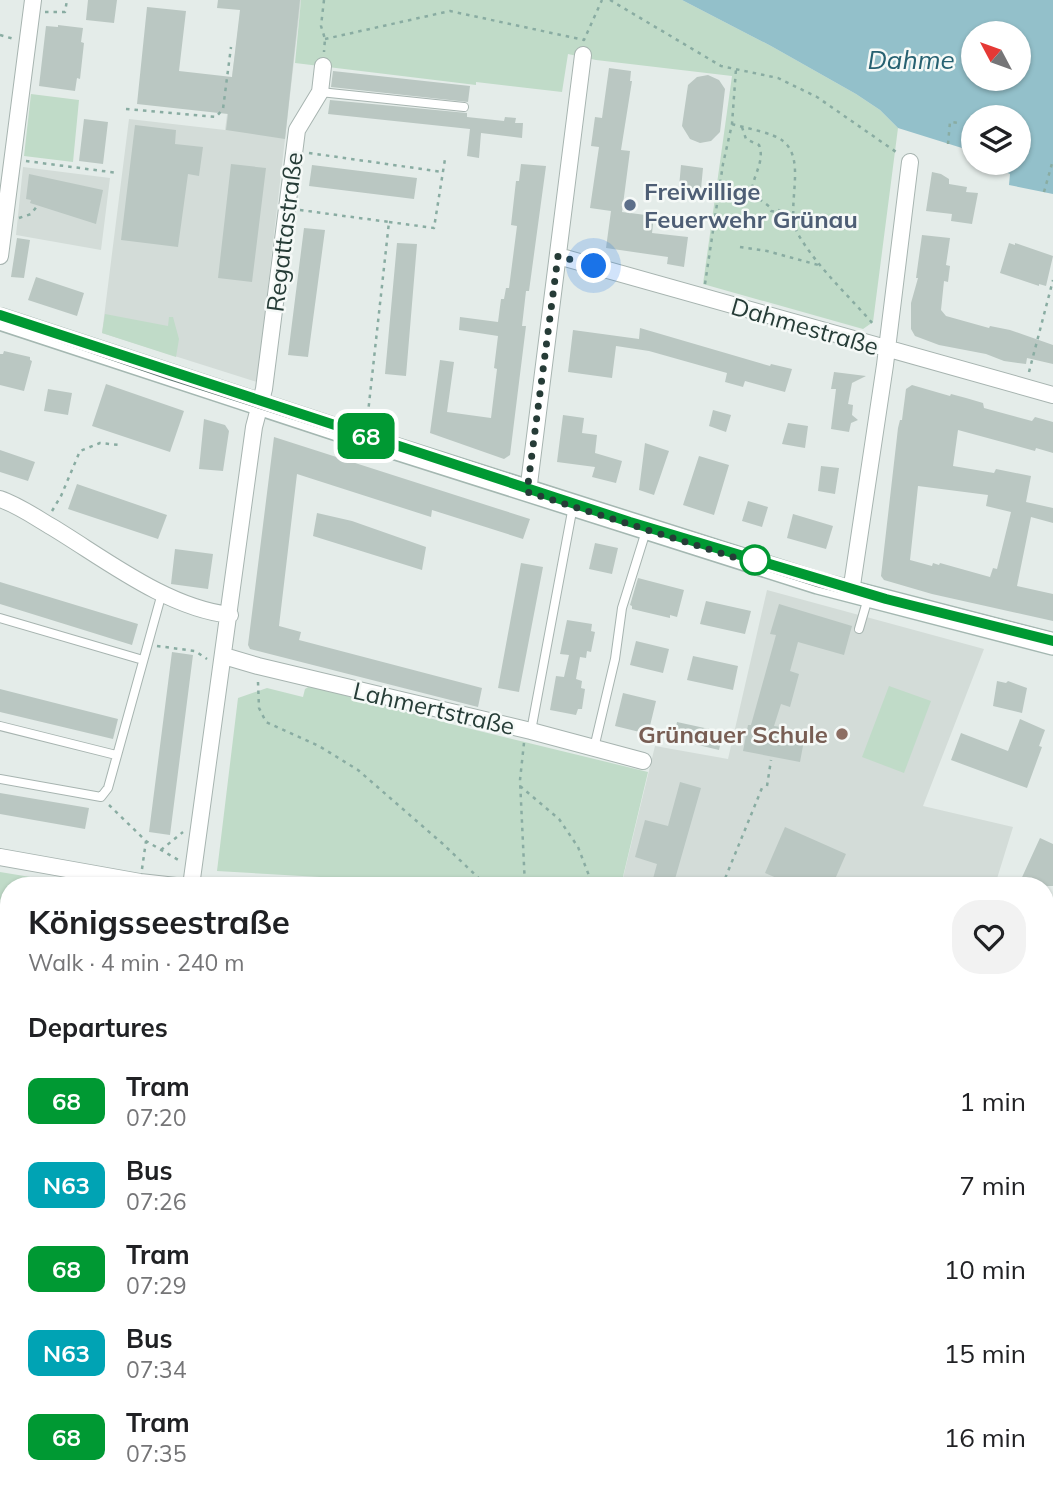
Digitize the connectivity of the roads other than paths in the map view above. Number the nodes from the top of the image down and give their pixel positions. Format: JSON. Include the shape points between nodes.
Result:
{"nodes":[{"id":1,"x":32,"y":6,"type":"edge"},
{"id":2,"x":583,"y":55,"type":"dead end"},
{"id":3,"x":323,"y":65,"type":"road end"},
{"id":4,"x":320,"y":92,"type":"junction"},
{"id":5,"x":464,"y":107,"type":"dead end"},
{"id":6,"x":910,"y":162,"type":"road end"},
{"id":7,"x":0,"y":256,"type":"edge"},
{"id":8,"x":558,"y":256,"type":"junction"},
{"id":9,"x":0,"y":319,"type":"edge"},
{"id":10,"x":887,"y":349,"type":"junction"},
{"id":11,"x":1053,"y":395,"type":"edge"},
{"id":12,"x":260,"y":405,"type":"junction"},
{"id":13,"x":527,"y":492,"type":"junction"},
{"id":14,"x":0,"y":499,"type":"edge"},
{"id":15,"x":573,"y":506,"type":"junction"},
{"id":16,"x":646,"y":530,"type":"junction"},
{"id":17,"x":162,"y":593,"type":"junction"},
{"id":18,"x":860,"y":595,"type":"junction"},
{"id":19,"x":230,"y":615,"type":"junction"},
{"id":20,"x":0,"y":618,"type":"edge"},
{"id":21,"x":859,"y":629,"type":"dead end"},
{"id":22,"x":1053,"y":644,"type":"edge"},
{"id":23,"x":223,"y":659,"type":"junction"},
{"id":24,"x":143,"y":660,"type":"junction"},
{"id":25,"x":0,"y":726,"type":"edge"},
{"id":26,"x":531,"y":731,"type":"junction"},
{"id":27,"x":594,"y":748,"type":"junction"},
{"id":28,"x":116,"y":755,"type":"junction"},
{"id":29,"x":643,"y":761,"type":"dead end"},
{"id":30,"x":0,"y":779,"type":"edge"},
{"id":31,"x":0,"y":857,"type":"edge"},
{"id":32,"x":112,"y":877,"type":"edge"},
{"id":33,"x":192,"y":877,"type":"edge"}],
"edges":[{"from":1,"to":7,"type":"street"},
{"from":2,"to":8,"type":"street"},
{"from":3,"to":4,"type":"street","name":"Regattastraße"},
{"from":4,"to":5,"type":"lane"},
{"from":4,"to":12,"type":"street","name":"Regattastraße","via":[[297,130]]},
{"from":6,"to":10,"type":"street"},
{"from":8,"to":10,"type":"street","name":"Dahmestraße"},
{"from":8,"to":13,"type":"street"},
{"from":9,"to":12,"type":"main road"},
{"from":10,"to":11,"type":"street","name":"Dahmestraße"},
{"from":10,"to":18,"type":"street"},
{"from":12,"to":13,"type":"main road"},
{"from":12,"to":19,"type":"street"},
{"from":13,"to":15,"type":"main road"},
{"from":14,"to":17,"type":"street"},
{"from":15,"to":16,"type":"main road"},
{"from":15,"to":26,"type":"lane"},
{"from":16,"to":18,"type":"main road"},
{"from":16,"to":27,"type":"lane","via":[[622,608]]},
{"from":17,"to":19,"type":"street","via":[[202,610]]},
{"from":17,"to":24,"type":"lane"},
{"from":18,"to":21,"type":"lane"},
{"from":18,"to":22,"type":"main road"},
{"from":19,"to":23,"type":"street"},
{"from":20,"to":24,"type":"lane"},
{"from":23,"to":26,"type":"street","name":"Lahmertstraße"},
{"from":23,"to":33,"type":"street"},
{"from":24,"to":28,"type":"lane"},
{"from":25,"to":28,"type":"lane"},
{"from":26,"to":27,"type":"street","name":"Lahmertstraße"},
{"from":27,"to":29,"type":"street","name":"Lahmertstraße"},
{"from":28,"to":30,"type":"lane","via":[[101,797]]},
{"from":31,"to":32,"type":"street"}]}
